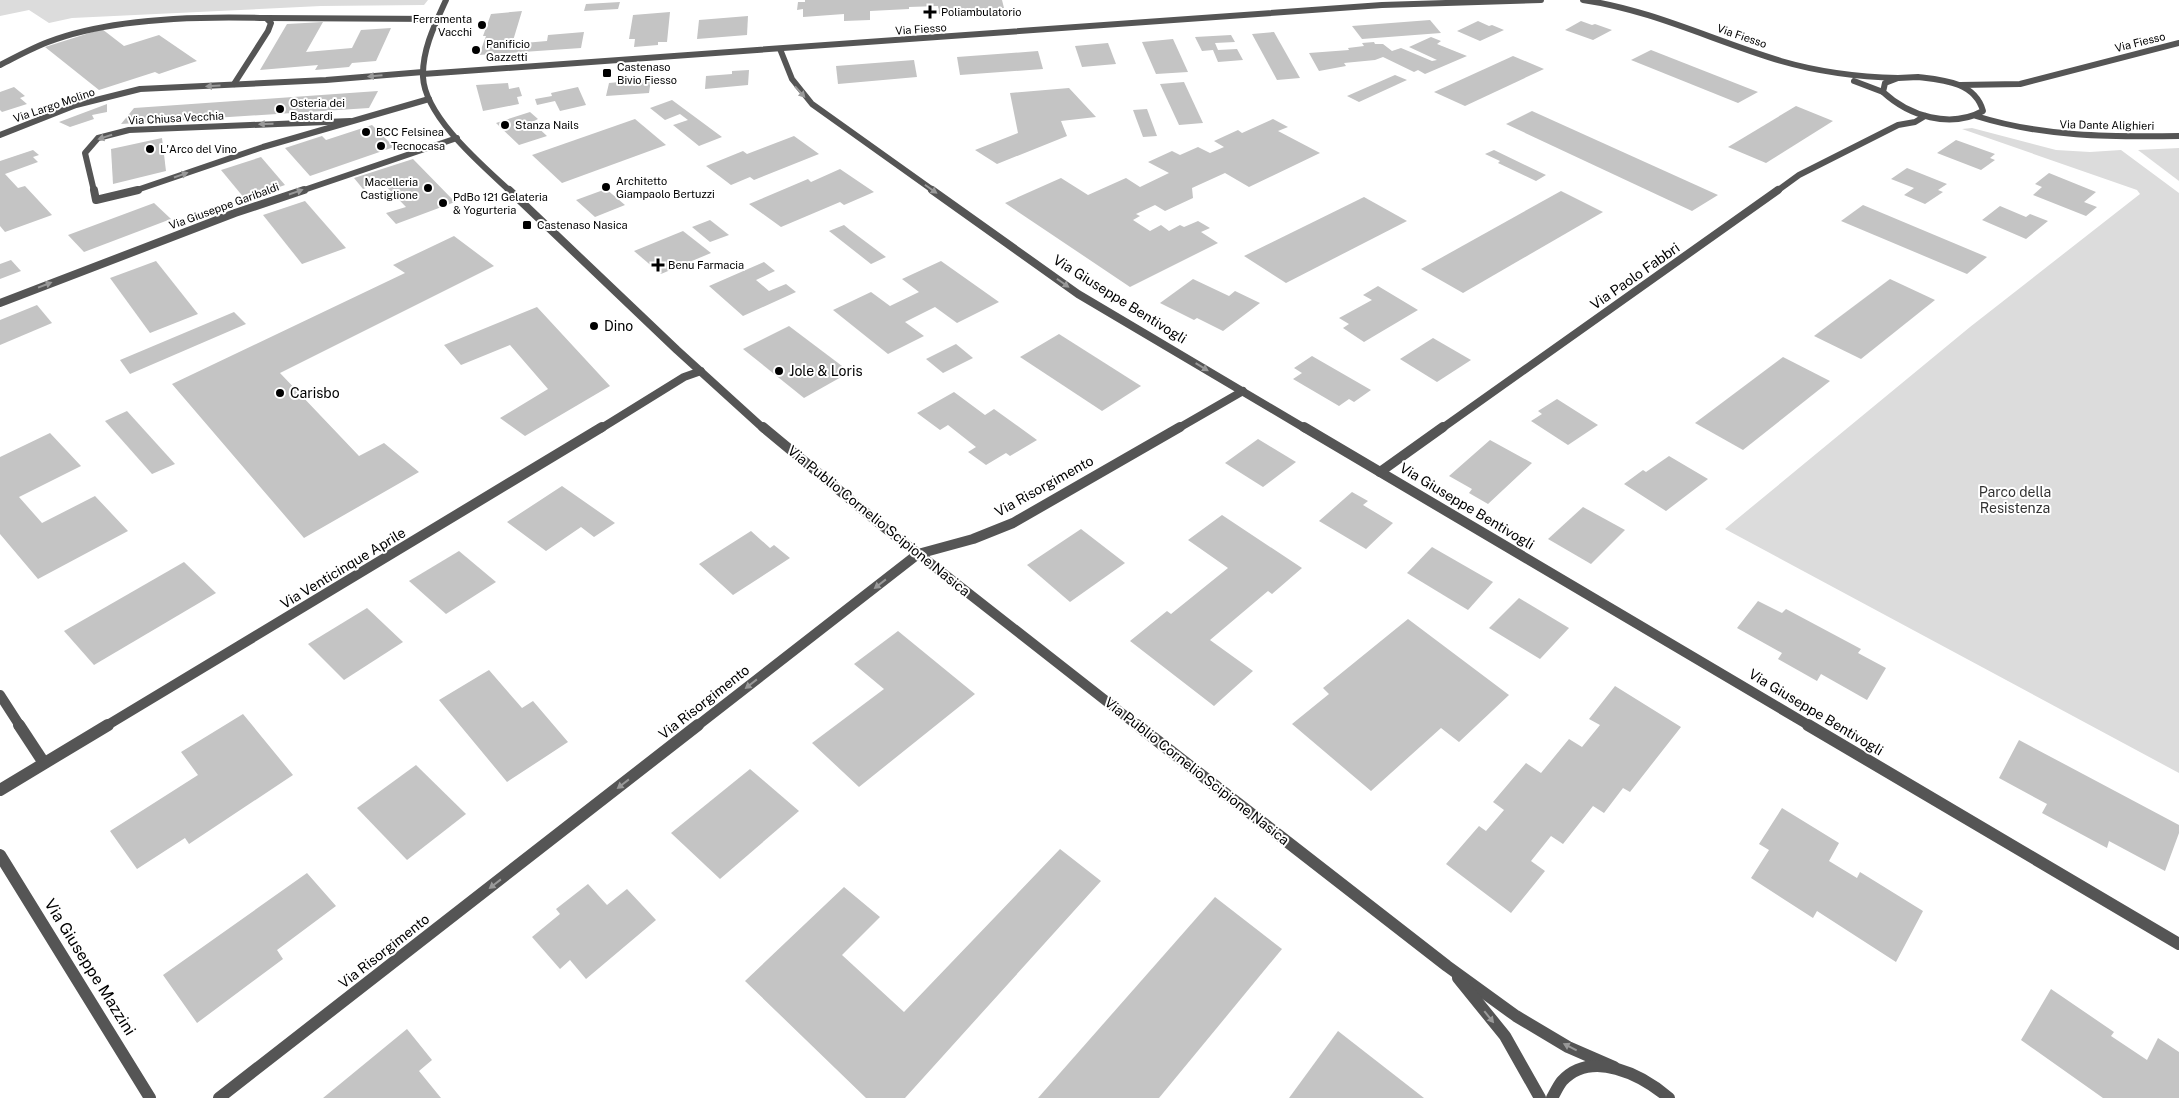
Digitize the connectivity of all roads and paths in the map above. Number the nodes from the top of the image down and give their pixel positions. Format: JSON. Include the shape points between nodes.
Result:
{"nodes":[{"id":1,"x":446,"y":0,"type":"edge"},
{"id":2,"x":1541,"y":0,"type":"edge"},
{"id":3,"x":1583,"y":0,"type":"edge"},
{"id":4,"x":438,"y":17,"type":"junction"},
{"id":5,"x":266,"y":18,"type":"junction"},
{"id":6,"x":2179,"y":43,"type":"edge"},
{"id":7,"x":780,"y":49,"type":"junction"},
{"id":8,"x":0,"y":65,"type":"edge"},
{"id":9,"x":1824,"y":71,"type":"junction"},
{"id":10,"x":423,"y":73,"type":"junction"},
{"id":11,"x":1898,"y":78,"type":"junction"},
{"id":12,"x":234,"y":84,"type":"junction"},
{"id":13,"x":2020,"y":84,"type":"junction"},
{"id":14,"x":1960,"y":85,"type":"junction"},
{"id":15,"x":1883,"y":92,"type":"junction"},
{"id":16,"x":1975,"y":95,"type":"junction"},
{"id":17,"x":429,"y":99,"type":"junction"},
{"id":18,"x":1903,"y":108,"type":"junction"},
{"id":19,"x":1983,"y":110,"type":"junction"},
{"id":20,"x":1925,"y":116,"type":"junction"},
{"id":21,"x":1976,"y":116,"type":"junction"},
{"id":22,"x":350,"y":121,"type":"junction"},
{"id":23,"x":1898,"y":125,"type":"junction"},
{"id":24,"x":2026,"y":130,"type":"junction"},
{"id":25,"x":0,"y":135,"type":"edge"},
{"id":26,"x":2179,"y":136,"type":"edge"},
{"id":27,"x":457,"y":138,"type":"junction"},
{"id":28,"x":0,"y":303,"type":"edge"},
{"id":29,"x":701,"y":371,"type":"junction"},
{"id":30,"x":1243,"y":391,"type":"junction"},
{"id":31,"x":1380,"y":472,"type":"junction"},
{"id":32,"x":918,"y":554,"type":"junction"},
{"id":33,"x":0,"y":695,"type":"edge"},
{"id":34,"x":44,"y":763,"type":"junction"},
{"id":35,"x":0,"y":790,"type":"edge"},
{"id":36,"x":0,"y":855,"type":"edge"},
{"id":37,"x":2179,"y":944,"type":"edge"},
{"id":38,"x":1448,"y":966,"type":"junction"},
{"id":39,"x":1614,"y":1067,"type":"junction"},
{"id":40,"x":150,"y":1098,"type":"edge"},
{"id":41,"x":219,"y":1098,"type":"edge"},
{"id":42,"x":1540,"y":1098,"type":"edge"},
{"id":43,"x":1552,"y":1098,"type":"edge"},
{"id":44,"x":1669,"y":1098,"type":"edge"}],
"edges":[{"from":1,"to":4,"type":"street","name":"Via Publio Cornelio Scipione Nasica"},
{"from":2,"to":7,"type":"street","name":"Via Fiesso","via":[[1382,5]]},
{"from":3,"to":9,"type":"street","name":"Via Fiesso","via":[[1636,10],[1781,60]]},
{"from":4,"to":5,"type":"street"},
{"from":4,"to":10,"type":"street","name":"Via Publio Cornelio Scipione Nasica","via":[[425,55]]},
{"from":5,"to":8,"type":"street","via":[[228,17],[108,26],[47,42]]},
{"from":5,"to":12,"type":"street","via":[[271,23],[268,32]]},
{"from":6,"to":13,"type":"street","name":"Via Fiesso"},
{"from":7,"to":10,"type":"street","name":"Via Fiesso"},
{"from":7,"to":30,"type":"street","name":"Via Giuseppe Bentivogli","one_way":true,"via":[[793,84],[812,104],[1078,294]]},
{"from":9,"to":11,"type":"street","name":"Via Fiesso"},
{"from":9,"to":15,"type":"street"},
{"from":10,"to":12,"type":"street","name":"Via Largo Molino","one_way":true},
{"from":10,"to":17,"type":"street","name":"Via Publio Cornelio Scipione Nasica"},
{"from":11,"to":14,"type":"street","name":"Via Fiesso","via":[[1918,77]]},
{"from":11,"to":15,"type":"street","via":[[1885,83]]},
{"from":12,"to":25,"type":"street","name":"Via Largo Molino","one_way":true,"via":[[140,89],[76,105]]},
{"from":13,"to":14,"type":"street","name":"Via Fiesso"},
{"from":13,"to":16,"type":"street"},
{"from":14,"to":16,"type":"street","name":"Via Fiesso"},
{"from":15,"to":18,"type":"street"},
{"from":16,"to":19,"type":"street","name":"Via Fiesso"},
{"from":17,"to":22,"type":"street","name":"Via Chiusa Vecchia"},
{"from":17,"to":27,"type":"street","name":"Via Publio Cornelio Scipione Nasica"},
{"from":18,"to":20,"type":"street"},
{"from":18,"to":23,"type":"street"},
{"from":19,"to":21,"type":"street"},
{"from":19,"to":24,"type":"street"},
{"from":20,"to":21,"type":"street","via":[[1961,120]]},
{"from":20,"to":23,"type":"street","name":"Via Paolo Fabbri","via":[[1915,122]]},
{"from":21,"to":24,"type":"street","name":"Via Dante Alighieri"},
{"from":22,"to":22,"type":"street","name":"Via Chiusa Vecchia","one_way":true,"via":[[129,130],[98,138],[85,154],[96,200],[122,195]]},
{"from":23,"to":31,"type":"street","name":"Via Paolo Fabbri","via":[[1799,175]]},
{"from":24,"to":26,"type":"street","name":"Via Dante Alighieri","via":[[2060,136]]},
{"from":28,"to":27,"type":"street","name":"Via Giuseppe Garibaldi","one_way":true,"via":[[235,212]]},
{"from":27,"to":29,"type":"street","name":"Via Publio Cornelio Scipione Nasica","via":[[613,291]]},
{"from":29,"to":32,"type":"street","name":"Via Publio Cornelio Scipione Nasica","via":[[812,468]]},
{"from":29,"to":34,"type":"street","name":"Via Venticinque Aprile","via":[[684,377],[490,497]]},
{"from":30,"to":31,"type":"street","name":"Via Giuseppe Bentivogli"},
{"from":30,"to":32,"type":"street","name":"Via Risorgimento","via":[[1014,523],[973,539]]},
{"from":31,"to":37,"type":"street","name":"Via Giuseppe Bentivogli"},
{"from":32,"to":38,"type":"street","name":"Via Publio Cornelio Scipione Nasica"},
{"from":32,"to":41,"type":"street","name":"Via Risorgimento","one_way":true},
{"from":33,"to":34,"type":"street"},
{"from":34,"to":35,"type":"street","name":"Via Venticinque Aprile"},
{"from":36,"to":40,"type":"street","name":"Via Giuseppe Mazzini"},
{"from":39,"to":38,"type":"street","name":"Via Publio Cornelio Scipione Nasica","one_way":true,"via":[[1568,1047],[1516,1016]]},
{"from":38,"to":42,"type":"street","name":"Via Publio Cornelio Scipione Nasica","one_way":true,"via":[[1505,1036]]},
{"from":39,"to":43,"type":"street","via":[[1591,1067],[1570,1074],[1555,1089]]},
{"from":39,"to":44,"type":"street","name":"Via Publio Cornelio Scipione Nasica","via":[[1638,1076]]}]}
